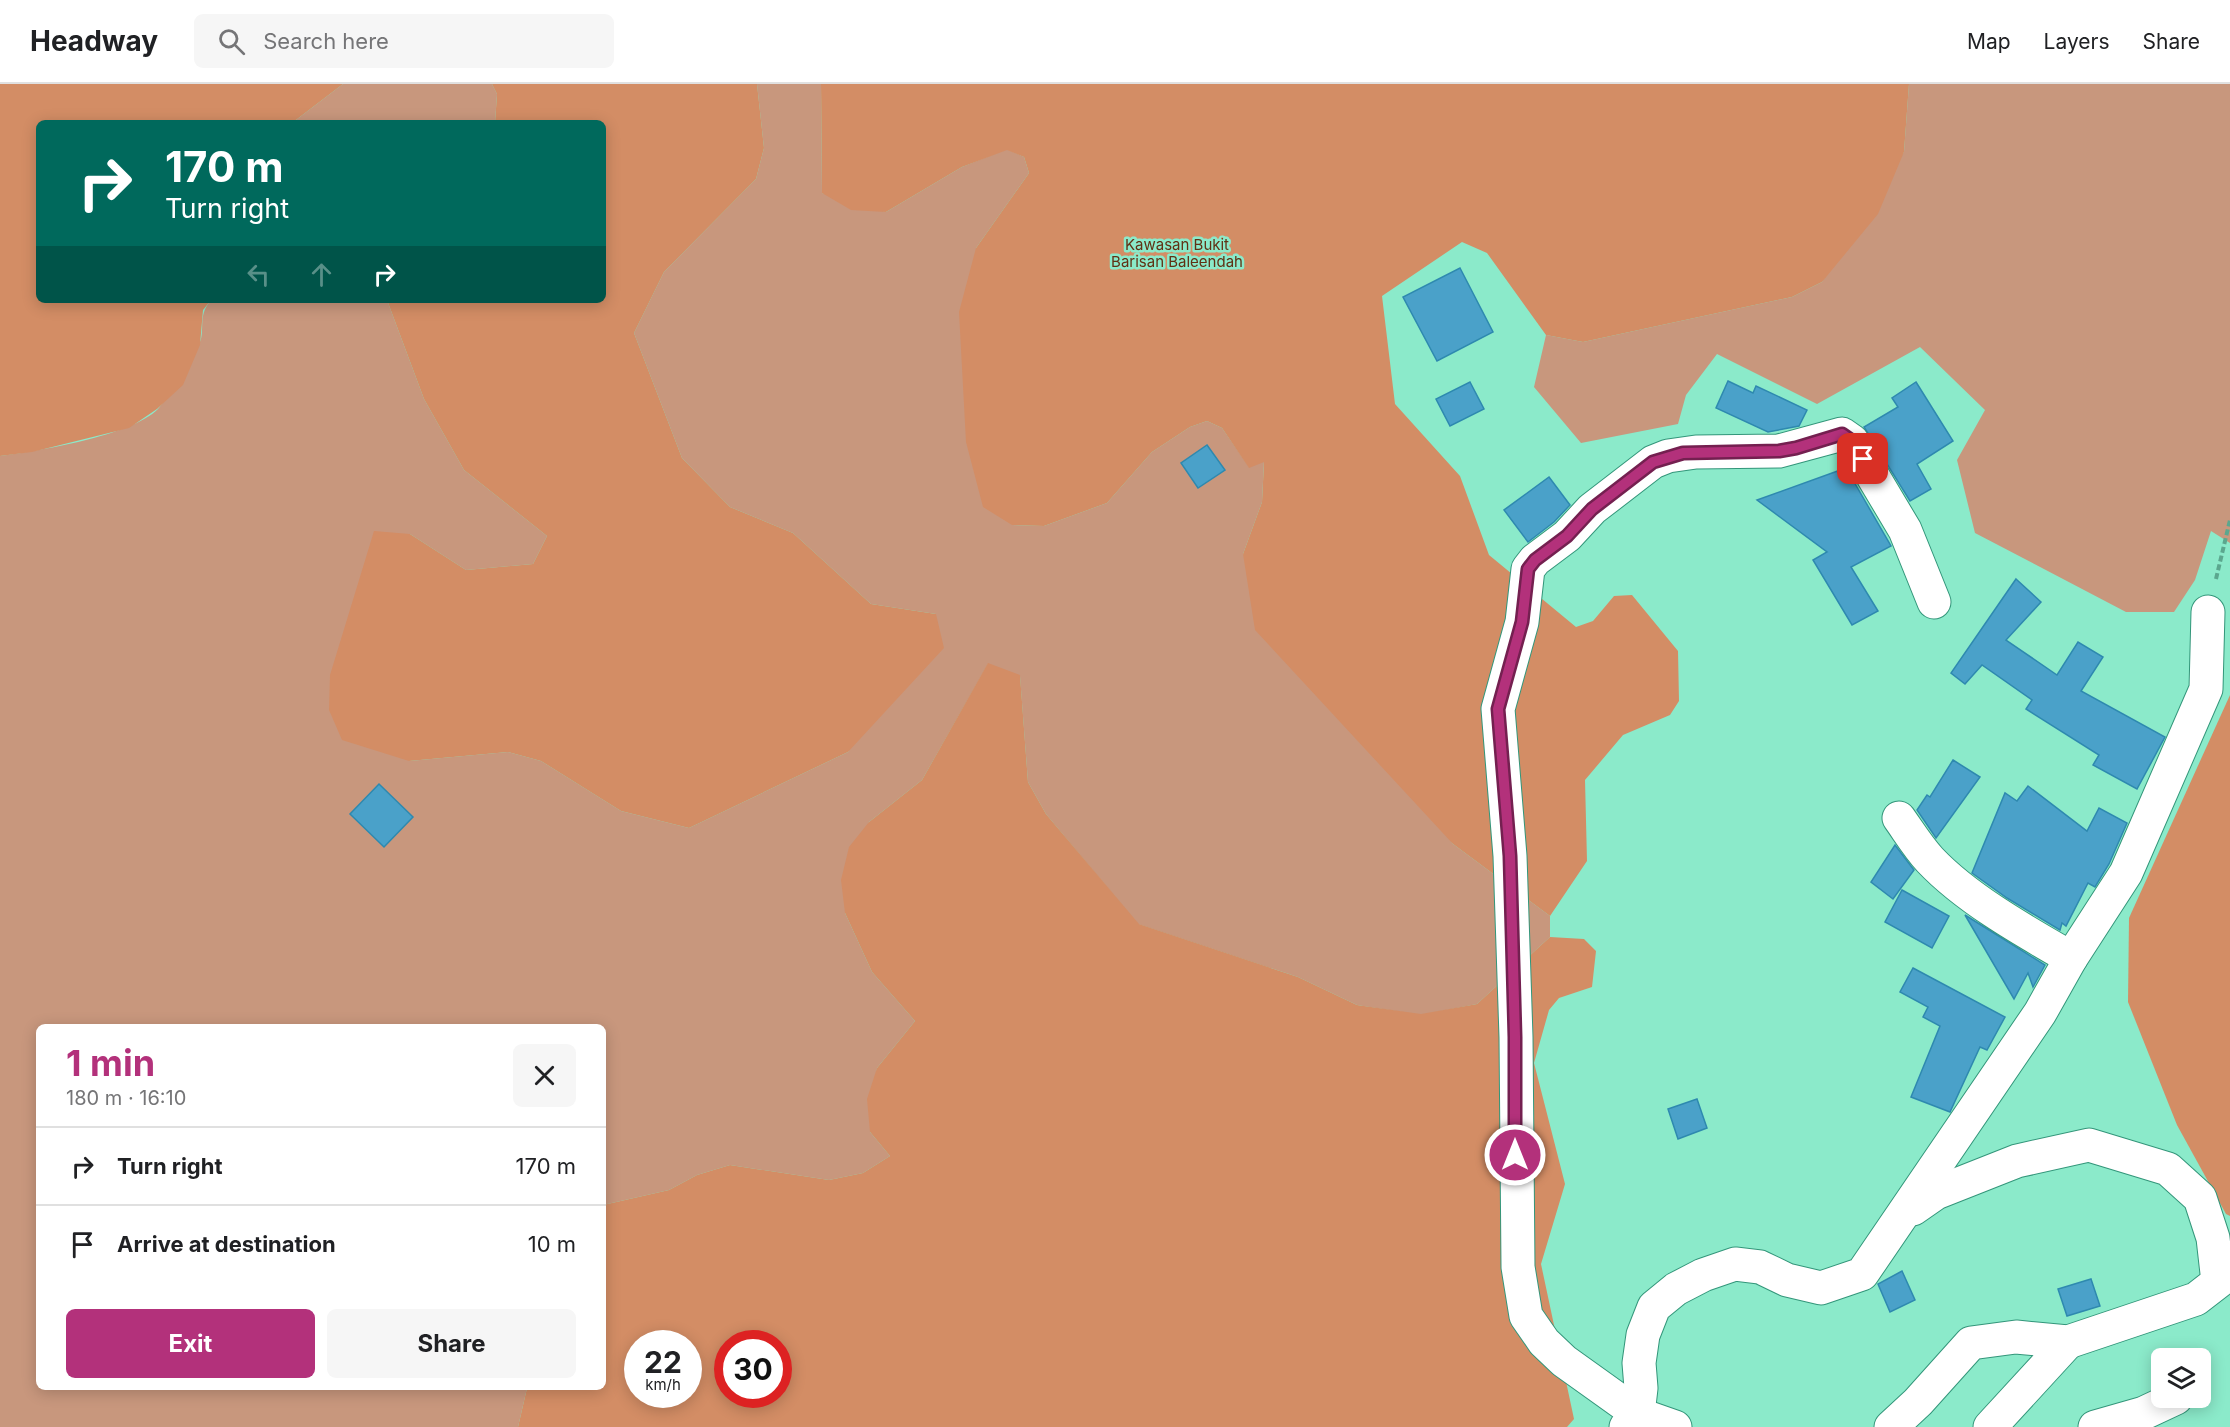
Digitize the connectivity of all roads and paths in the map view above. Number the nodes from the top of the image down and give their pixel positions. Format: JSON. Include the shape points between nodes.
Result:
{"nodes":[{"id":1,"x":2230,"y":520,"type":"edge"},
{"id":2,"x":1934,"y":602,"type":"dead end"},
{"id":3,"x":2208,"y":612,"type":"joint"},
{"id":4,"x":1899,"y":818,"type":"dead end"},
{"id":5,"x":2071,"y":958,"type":"junction"},
{"id":6,"x":1903,"y":1216,"type":"junction"},
{"id":7,"x":2068,"y":1342,"type":"junction"},
{"id":8,"x":2155,"y":1408,"type":"edge"},
{"id":9,"x":1632,"y":1420,"type":"edge"},
{"id":10,"x":1676,"y":1427,"type":"edge"},
{"id":11,"x":1891,"y":1427,"type":"edge"},
{"id":12,"x":1990,"y":1427,"type":"edge"},
{"id":13,"x":2095,"y":1427,"type":"edge"}],
"edges":[{"from":1,"to":3,"type":"path"},
{"from":2,"to":9,"type":"street","via":[[1905,530],[1852,441],[1842,434],[1779,451],[1683,453],[1653,462],[1592,509],[1528,569],[1522,622],[1498,709],[1510,856],[1518,1267],[1526,1316],[1544,1342]]},
{"from":3,"to":5,"type":"street","via":[[2206,689],[2126,873]]},
{"from":4,"to":5,"type":"street","via":[[1930,860],[1963,888],[2014,926]]},
{"from":5,"to":6,"type":"street","via":[[2040,1013]]},
{"from":6,"to":7,"type":"street","via":[[1936,1193],[2017,1161],[2089,1145],[2168,1169],[2200,1198],[2213,1238],[2218,1282],[2196,1299]]},
{"from":6,"to":9,"type":"street","via":[[1862,1274],[1821,1288],[1787,1280],[1761,1266],[1734,1264],[1676,1289],[1654,1307],[1643,1335],[1641,1388]]},
{"from":7,"to":11,"type":"street","via":[[2016,1337],[1971,1343]]},
{"from":7,"to":12,"type":"street"},
{"from":8,"to":13,"type":"street"},
{"from":9,"to":10,"type":"street"}]}
